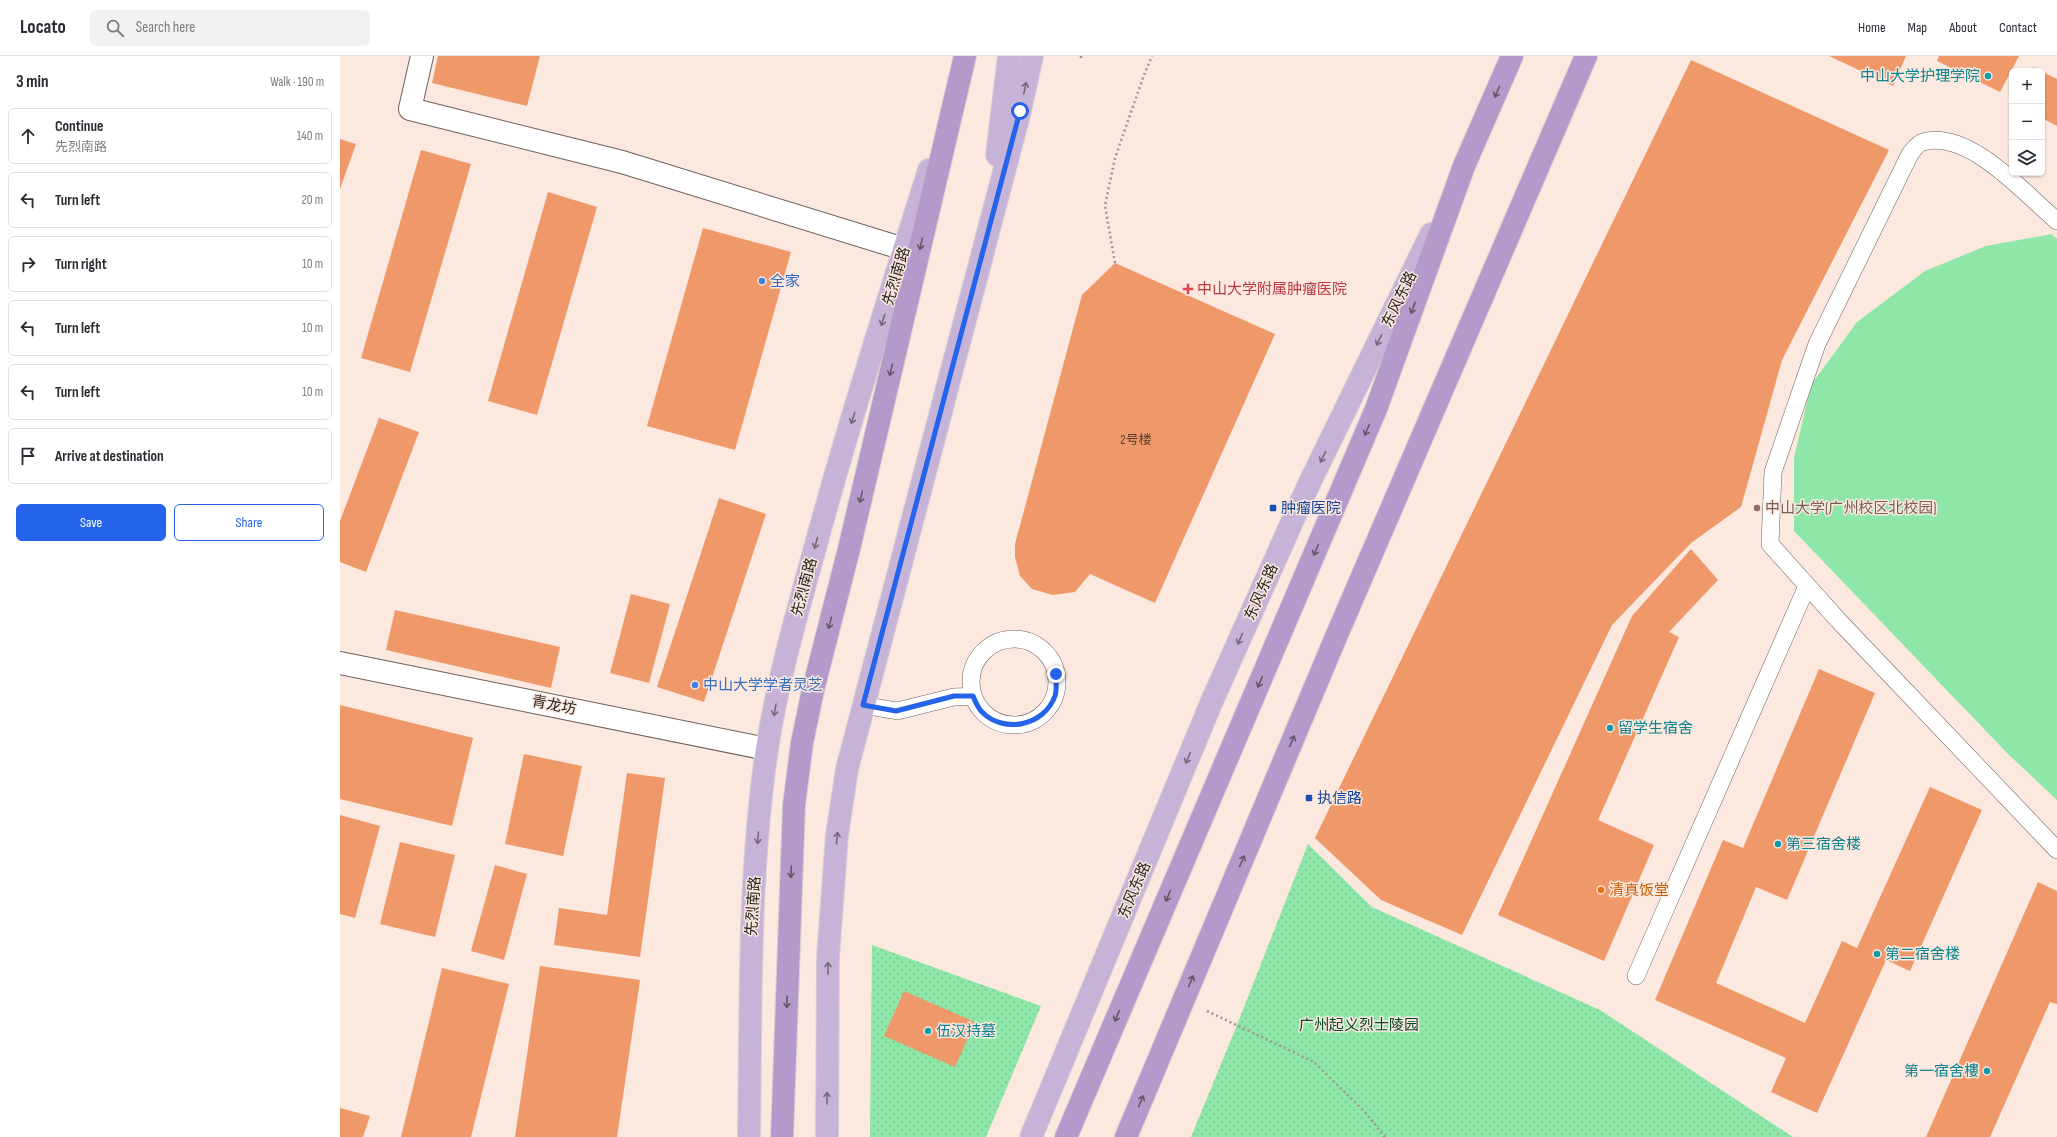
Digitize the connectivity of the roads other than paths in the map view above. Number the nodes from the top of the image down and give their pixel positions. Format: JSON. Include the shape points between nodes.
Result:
{"nodes":[{"id":1,"x":422,"y":56,"type":"edge"},
{"id":2,"x":965,"y":56,"type":"edge"},
{"id":3,"x":1009,"y":56,"type":"edge"},
{"id":4,"x":1032,"y":56,"type":"edge"},
{"id":5,"x":1512,"y":56,"type":"edge"},
{"id":6,"x":1586,"y":56,"type":"edge"},
{"id":7,"x":1464,"y":166,"type":"junction"},
{"id":8,"x":2057,"y":221,"type":"edge"},
{"id":9,"x":986,"y":240,"type":"junction"},
{"id":10,"x":904,"y":249,"type":"junction"},
{"id":11,"x":1807,"y":586,"type":"junction"},
{"id":12,"x":340,"y":663,"type":"edge"},
{"id":13,"x":973,"y":696,"type":"junction"},
{"id":14,"x":863,"y":705,"type":"junction"},
{"id":15,"x":767,"y":750,"type":"junction"},
{"id":16,"x":2057,"y":850,"type":"edge"},
{"id":17,"x":1636,"y":976,"type":"dead end"},
{"id":18,"x":749,"y":1137,"type":"edge"},
{"id":19,"x":782,"y":1137,"type":"edge"},
{"id":20,"x":827,"y":1137,"type":"edge"},
{"id":21,"x":1031,"y":1137,"type":"edge"},
{"id":22,"x":1066,"y":1137,"type":"edge"},
{"id":23,"x":1126,"y":1137,"type":"edge"}],
"edges":[{"from":1,"to":10,"type":"street","via":[[410,109],[622,162]]},
{"from":2,"to":10,"type":"main road","name":"先烈南路"},
{"from":2,"to":19,"type":"highway","one_way":true,"via":[[802,743],[794,805]]},
{"from":3,"to":9,"type":"main road"},
{"from":9,"to":4,"type":"main road","one_way":true},
{"from":5,"to":7,"type":"highway","name":"东风东路","one_way":true},
{"from":23,"to":6,"type":"highway","one_way":true,"via":[[1333,644]]},
{"from":7,"to":21,"type":"main road","name":"东风东路","one_way":true,"via":[[1310,484],[1219,686]]},
{"from":7,"to":22,"type":"highway","one_way":true,"via":[[1376,409]]},
{"from":8,"to":11,"type":"lane","via":[[1990,163],[1967,148],[1941,140],[1922,142],[1910,154],[1818,344],[1773,472],[1770,544]]},
{"from":9,"to":14,"type":"main road"},
{"from":10,"to":15,"type":"main road","name":"先烈南路","one_way":true,"via":[[831,490],[779,684]]},
{"from":11,"to":16,"type":"lane"},
{"from":11,"to":17,"type":"lane"},
{"from":12,"to":15,"type":"street","name":"青龙坊"},
{"from":13,"to":13,"type":"lane","via":[[981,711],[995,722],[1012,726],[1030,722],[1045,712],[1055,695],[1056,674],[1048,656],[1032,643],[1012,639],[993,644],[978,658],[971,678]]},
{"from":13,"to":14,"type":"lane","via":[[954,696],[896,711]]},
{"from":20,"to":14,"type":"main road","one_way":true,"via":[[828,957],[837,835],[847,769]]},
{"from":15,"to":18,"type":"main road","name":"先烈南路","one_way":true,"via":[[750,946]]}]}
